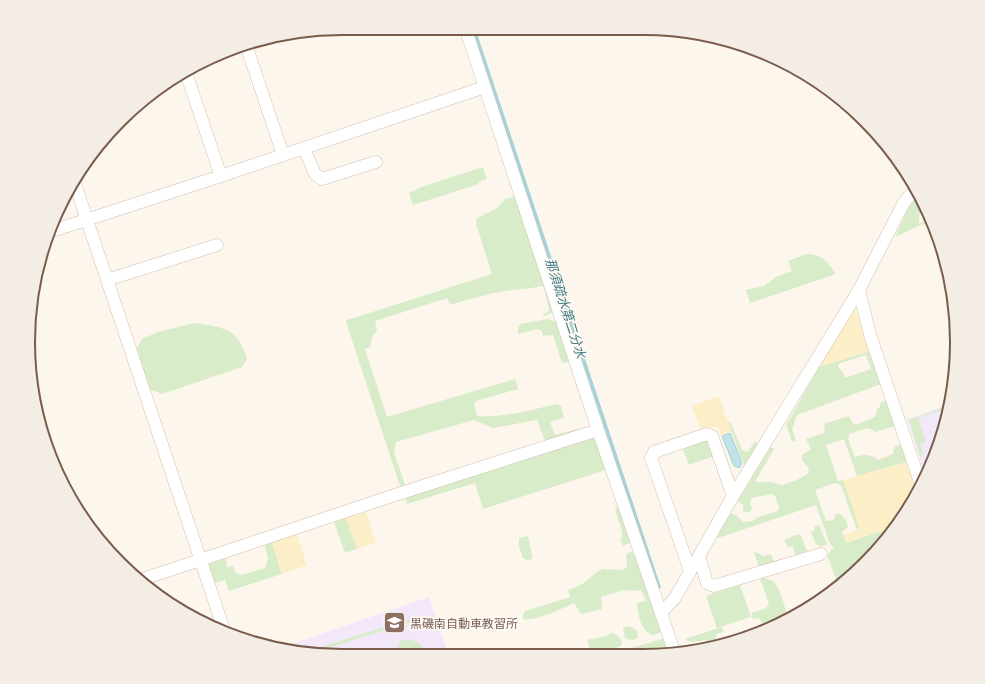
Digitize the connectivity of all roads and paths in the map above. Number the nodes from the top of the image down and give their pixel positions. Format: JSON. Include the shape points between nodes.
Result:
{"nodes":[{"id":1,"x":468,"y":35,"type":"edge"},
{"id":2,"x":248,"y":50,"type":"edge"},
{"id":3,"x":187,"y":77,"type":"edge"},
{"id":4,"x":485,"y":87,"type":"junction"},
{"id":5,"x":304,"y":148,"type":"junction"},
{"id":6,"x":283,"y":155,"type":"junction"},
{"id":7,"x":376,"y":162,"type":"dead end"},
{"id":8,"x":221,"y":176,"type":"junction"},
{"id":9,"x":77,"y":187,"type":"edge"},
{"id":10,"x":912,"y":194,"type":"edge"},
{"id":11,"x":87,"y":219,"type":"junction"},
{"id":12,"x":56,"y":230,"type":"edge"},
{"id":13,"x":217,"y":245,"type":"dead end"},
{"id":14,"x":108,"y":280,"type":"junction"},
{"id":15,"x":859,"y":290,"type":"junction"},
{"id":16,"x":598,"y":430,"type":"junction"},
{"id":17,"x":918,"y":477,"type":"edge"},
{"id":18,"x":733,"y":496,"type":"junction"},
{"id":19,"x":821,"y":554,"type":"dead end"},
{"id":20,"x":698,"y":556,"type":"junction"},
{"id":21,"x":201,"y":560,"type":"junction"},
{"id":22,"x":690,"y":571,"type":"junction"},
{"id":23,"x":146,"y":578,"type":"edge"},
{"id":24,"x":661,"y":612,"type":"junction"},
{"id":25,"x":222,"y":625,"type":"edge"},
{"id":26,"x":673,"y":647,"type":"edge"}],
"edges":[{"from":1,"to":4,"type":"street"},
{"from":2,"to":6,"type":"street"},
{"from":3,"to":8,"type":"street"},
{"from":4,"to":5,"type":"street"},
{"from":4,"to":16,"type":"street"},
{"from":5,"to":6,"type":"street"},
{"from":5,"to":7,"type":"street","via":[[315,174],[322,179]]},
{"from":6,"to":8,"type":"street"},
{"from":8,"to":11,"type":"street"},
{"from":9,"to":11,"type":"street"},
{"from":10,"to":15,"type":"street","via":[[896,218]]},
{"from":11,"to":12,"type":"street"},
{"from":11,"to":14,"type":"street"},
{"from":13,"to":14,"type":"street"},
{"from":14,"to":21,"type":"street"},
{"from":15,"to":17,"type":"street","via":[[870,335]]},
{"from":15,"to":18,"type":"street"},
{"from":16,"to":21,"type":"street"},
{"from":16,"to":24,"type":"street"},
{"from":18,"to":20,"type":"street"},
{"from":18,"to":22,"type":"street","via":[[712,436],[707,434],[654,452],[651,458]]},
{"from":19,"to":20,"type":"street","via":[[714,586],[707,583]]},
{"from":20,"to":22,"type":"street"},
{"from":21,"to":23,"type":"street"},
{"from":21,"to":25,"type":"street"},
{"from":22,"to":24,"type":"street","via":[[675,598]]},
{"from":24,"to":26,"type":"street"}]}
